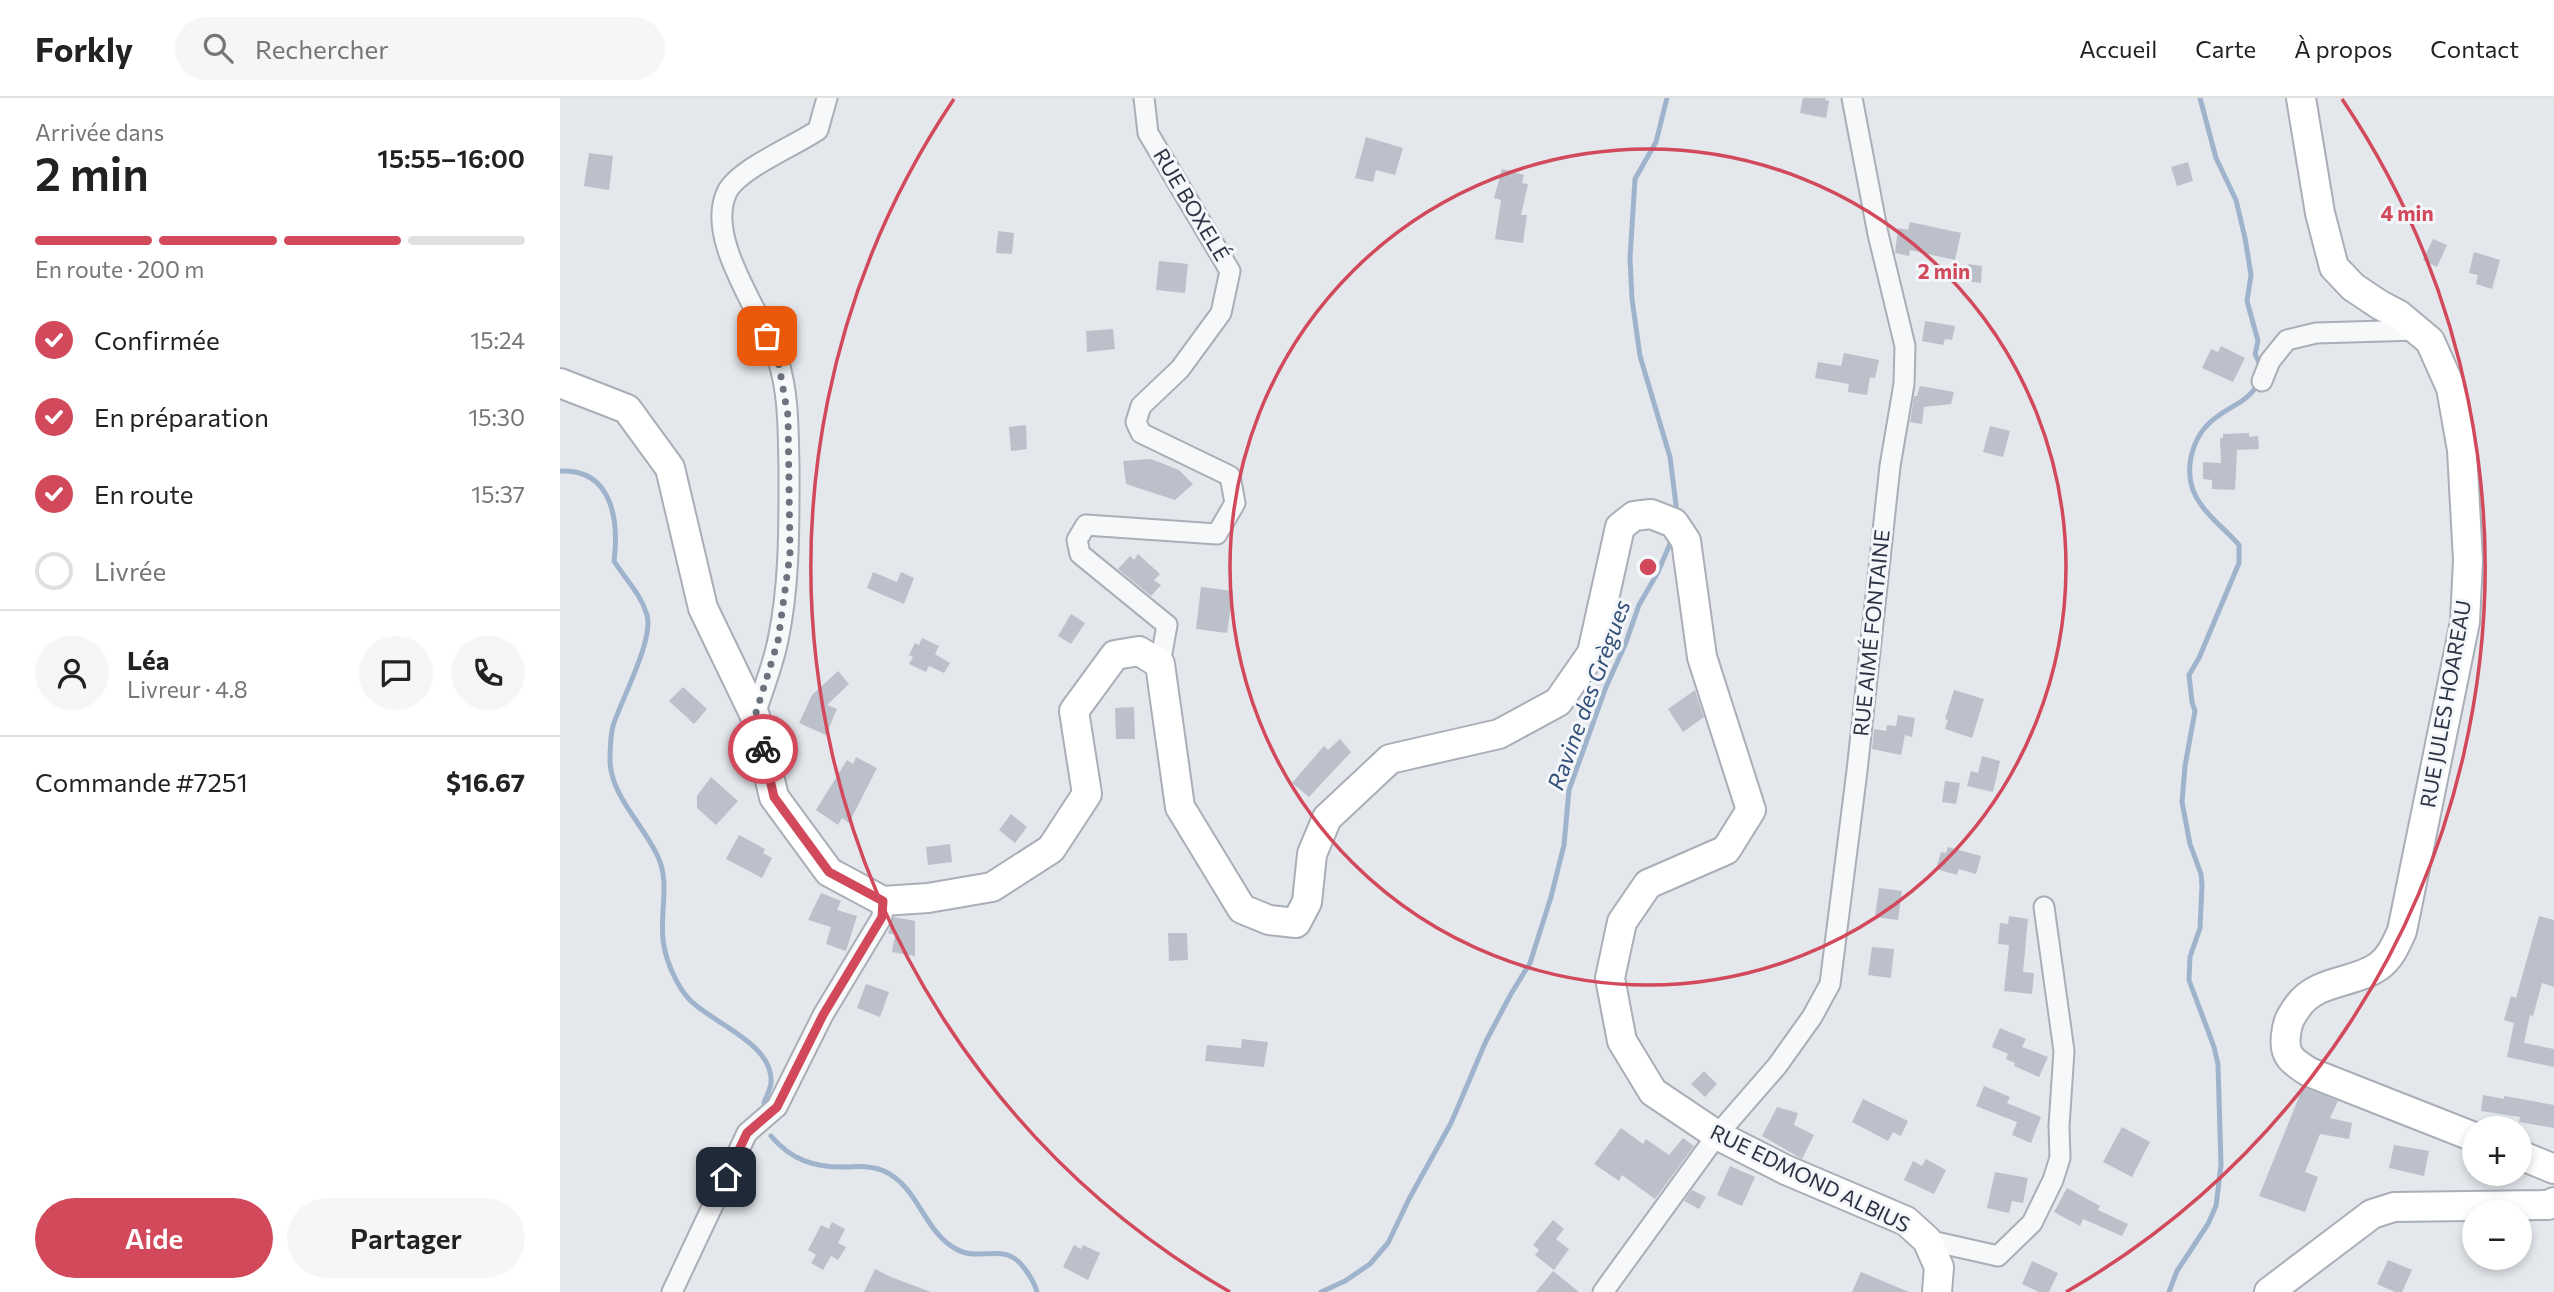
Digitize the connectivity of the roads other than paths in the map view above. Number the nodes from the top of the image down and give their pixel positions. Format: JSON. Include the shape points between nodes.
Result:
{"nodes":[{"id":1,"x":827,"y":98,"type":"edge"},
{"id":2,"x":1143,"y":98,"type":"edge"},
{"id":3,"x":1852,"y":98,"type":"edge"},
{"id":4,"x":2301,"y":98,"type":"edge"},
{"id":5,"x":2418,"y":330,"type":"junction"},
{"id":6,"x":2262,"y":381,"type":"dead end"},
{"id":7,"x":560,"y":383,"type":"edge"},
{"id":8,"x":1160,"y":664,"type":"junction"},
{"id":9,"x":755,"y":716,"type":"junction"},
{"id":10,"x":883,"y":901,"type":"junction"},
{"id":11,"x":2044,"y":907,"type":"dead end"},
{"id":12,"x":2462,"y":1132,"type":"edge"},
{"id":13,"x":1717,"y":1135,"type":"junction"},
{"id":14,"x":2532,"y":1159,"type":"edge"},
{"id":15,"x":2554,"y":1169,"type":"edge"},
{"id":16,"x":2554,"y":1202,"type":"edge"},
{"id":17,"x":1927,"y":1240,"type":"junction"},
{"id":18,"x":672,"y":1292,"type":"edge"},
{"id":19,"x":1603,"y":1292,"type":"edge"},
{"id":20,"x":1937,"y":1292,"type":"edge"},
{"id":21,"x":2269,"y":1292,"type":"edge"}],
"edges":[{"from":1,"to":9,"type":"street","via":[[818,130],[746,171],[727,192],[720,221],[733,264],[778,360],[788,416],[790,554],[778,641]]},
{"from":2,"to":8,"type":"street","name":"RUE BOXELÉ","via":[[1148,133],[1230,271],[1221,313],[1180,369],[1141,406],[1136,422],[1141,433],[1230,476],[1235,503],[1217,534],[1086,525],[1077,540],[1080,554],[1167,625]]},
{"from":3,"to":13,"type":"street","name":"RUE AIMÉ FONTAINE","via":[[1905,346],[1830,984],[1777,1066]]},
{"from":4,"to":5,"type":"main road","name":"RUE JULES HOAREAU","via":[[2334,267],[2353,287]]},
{"from":5,"to":6,"type":"street","via":[[2316,333],[2287,340],[2270,361]]},
{"from":5,"to":12,"type":"main road","name":"RUE JULES HOAREAU","via":[[2430,341],[2451,388],[2462,450],[2468,548],[2465,622],[2402,931],[2392,954],[2378,967],[2318,989],[2302,1001],[2287,1021],[2285,1044],[2291,1061],[2309,1072]]},
{"from":7,"to":9,"type":"main road","via":[[627,409],[670,468],[703,608]]},
{"from":8,"to":10,"type":"main road","via":[[1139,651],[1115,655],[1074,711],[1087,794],[1051,849],[992,887]]},
{"from":8,"to":13,"type":"main road","name":"RUE EDMOND ALBIUS","via":[[1180,807],[1242,909],[1269,920],[1296,923],[1307,902],[1312,854],[1327,818],[1390,759],[1499,734],[1558,702],[1592,653],[1620,527],[1634,516],[1651,514],[1674,523],[1686,541],[1702,657],[1751,810],[1726,849],[1648,884],[1622,922],[1610,978],[1622,1041],[1653,1093]]},
{"from":9,"to":10,"type":"main road","via":[[774,797],[829,872]]},
{"from":10,"to":18,"type":"street","via":[[882,917],[823,1015],[777,1107],[747,1133]]},
{"from":11,"to":17,"type":"street","via":[[2064,1051],[2060,1158],[2053,1180],[2032,1223],[1998,1256]]},
{"from":13,"to":17,"type":"main road","name":"RUE EDMOND ALBIUS","via":[[1906,1221]]},
{"from":13,"to":19,"type":"street","name":"RUE AIMÉ FONTAINE"},
{"from":14,"to":15,"type":"main road"},
{"from":16,"to":21,"type":"main road","via":[[2394,1207],[2372,1214]]},
{"from":17,"to":20,"type":"main road","name":"RUE EDMOND ALBIUS","via":[[1939,1267]]}]}
